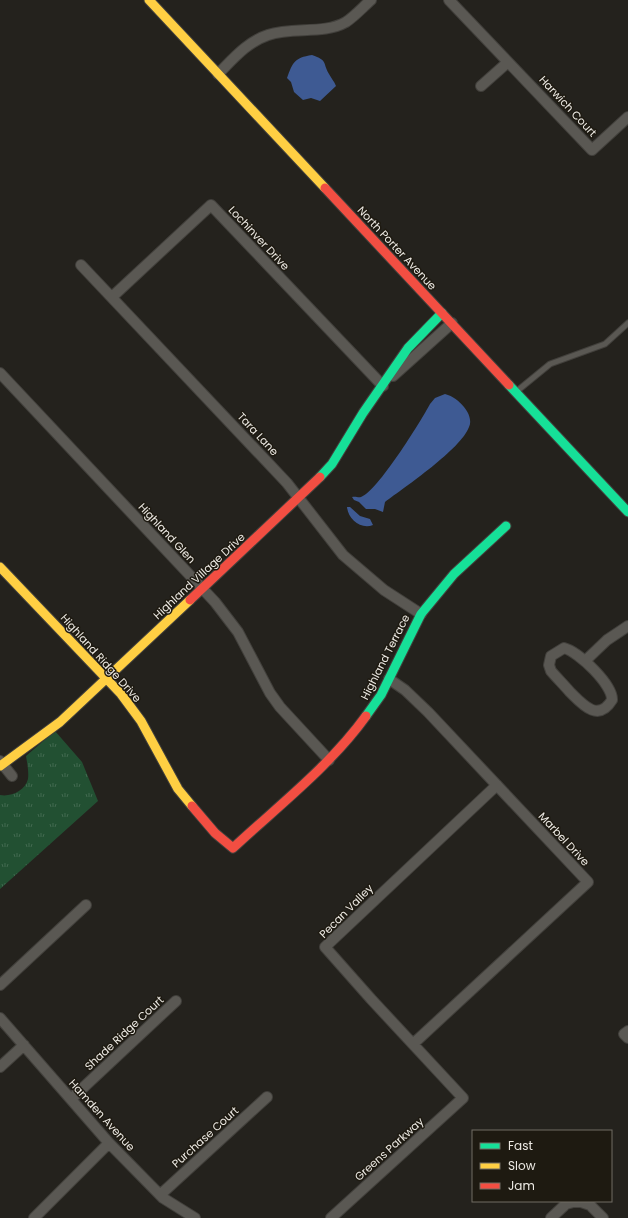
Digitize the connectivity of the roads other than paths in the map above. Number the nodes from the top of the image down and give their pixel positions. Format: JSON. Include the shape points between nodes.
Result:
{"nodes":[{"id":1,"x":149,"y":0,"type":"edge"},
{"id":2,"x":371,"y":0,"type":"edge"},
{"id":3,"x":449,"y":0,"type":"edge"},
{"id":4,"x":508,"y":62,"type":"junction"},
{"id":5,"x":218,"y":74,"type":"junction"},
{"id":6,"x":481,"y":86,"type":"dead end"},
{"id":7,"x":628,"y":117,"type":"edge"},
{"id":8,"x":81,"y":265,"type":"dead end"},
{"id":9,"x":112,"y":297,"type":"junction"},
{"id":10,"x":442,"y":313,"type":"junction"},
{"id":11,"x":452,"y":323,"type":"junction"},
{"id":12,"x":628,"y":323,"type":"edge"},
{"id":13,"x":0,"y":373,"type":"edge"},
{"id":14,"x":385,"y":384,"type":"junction"},
{"id":15,"x":516,"y":392,"type":"junction"},
{"id":16,"x":300,"y":497,"type":"junction"},
{"id":17,"x":628,"y":512,"type":"edge"},
{"id":18,"x":506,"y":526,"type":"dead end"},
{"id":19,"x":0,"y":567,"type":"edge"},
{"id":20,"x":203,"y":589,"type":"junction"},
{"id":21,"x":421,"y":614,"type":"junction"},
{"id":22,"x":628,"y":626,"type":"edge"},
{"id":23,"x":585,"y":661,"type":"junction"},
{"id":24,"x":106,"y":679,"type":"junction"},
{"id":25,"x":389,"y":679,"type":"junction"},
{"id":26,"x":329,"y":760,"type":"junction"},
{"id":27,"x":1,"y":764,"type":"edge"},
{"id":28,"x":12,"y":776,"type":"dead end"},
{"id":29,"x":497,"y":785,"type":"junction"},
{"id":30,"x":233,"y":848,"type":"joint"},
{"id":31,"x":86,"y":905,"type":"dead end"},
{"id":32,"x":0,"y":985,"type":"edge"},
{"id":33,"x":176,"y":1001,"type":"dead end"},
{"id":34,"x":0,"y":1018,"type":"edge"},
{"id":35,"x":628,"y":1031,"type":"edge"},
{"id":36,"x":628,"y":1038,"type":"edge"},
{"id":37,"x":413,"y":1044,"type":"junction"},
{"id":38,"x":24,"y":1045,"type":"junction"},
{"id":39,"x":0,"y":1067,"type":"edge"},
{"id":40,"x":267,"y":1097,"type":"dead end"},
{"id":41,"x":463,"y":1098,"type":"joint"},
{"id":42,"x":71,"y":1099,"type":"junction"},
{"id":43,"x":109,"y":1143,"type":"junction"},
{"id":44,"x":160,"y":1195,"type":"junction"},
{"id":45,"x":574,"y":1202,"type":"edge"},
{"id":46,"x":581,"y":1202,"type":"edge"},
{"id":47,"x":34,"y":1218,"type":"edge"},
{"id":48,"x":195,"y":1218,"type":"edge"},
{"id":49,"x":331,"y":1218,"type":"edge"},
{"id":50,"x":551,"y":1218,"type":"edge"},
{"id":51,"x":602,"y":1218,"type":"edge"}],
"edges":[{"from":1,"to":5,"type":"street","name":"North Porter Avenue"},
{"from":2,"to":5,"type":"street","via":[[346,22],[325,28],[269,34],[248,46]]},
{"from":3,"to":4,"type":"street","name":"Harwich Court"},
{"from":4,"to":6,"type":"street"},
{"from":4,"to":7,"type":"street","name":"Harwich Court","via":[[592,150]]},
{"from":5,"to":10,"type":"street","name":"North Porter Avenue"},
{"from":8,"to":9,"type":"street","name":"Tara Lane"},
{"from":9,"to":14,"type":"street","name":"Lochinver Drive","via":[[211,205]]},
{"from":9,"to":16,"type":"street","name":"Tara Lane"},
{"from":10,"to":11,"type":"street","name":"North Porter Avenue"},
{"from":10,"to":14,"type":"street","name":"Highland Village Drive","via":[[408,348]]},
{"from":11,"to":14,"type":"street","name":"Highland Village Drive"},
{"from":11,"to":15,"type":"street","name":"North Porter Avenue"},
{"from":12,"to":15,"type":"lane","via":[[605,344],[582,350],[550,364]]},
{"from":13,"to":20,"type":"street","name":"Highland Glen"},
{"from":14,"to":16,"type":"street","name":"Highland Village Drive","via":[[363,413],[332,464]]},
{"from":15,"to":17,"type":"street","name":"North Porter Avenue"},
{"from":16,"to":20,"type":"street","name":"Highland Village Drive"},
{"from":16,"to":21,"type":"street","name":"Tara Lane","via":[[343,555],[384,590]]},
{"from":18,"to":21,"type":"street","name":"Highland Terrace","via":[[454,574]]},
{"from":19,"to":24,"type":"street","name":"Highland Ridge Drive"},
{"from":20,"to":24,"type":"street","name":"Highland Village Drive"},
{"from":20,"to":26,"type":"street","name":"Highland Glen","via":[[238,632],[280,707]]},
{"from":21,"to":25,"type":"street","name":"Highland Terrace"},
{"from":22,"to":23,"type":"street","via":[[607,640]]},
{"from":23,"to":23,"type":"street","via":[[578,654],[564,648],[551,656],[549,665],[584,706],[589,710],[600,710],[609,705],[612,695]]},
{"from":24,"to":27,"type":"street","name":"Highland Village Drive","via":[[48,732]]},
{"from":24,"to":30,"type":"street","name":"Highland Ridge Drive","via":[[141,722],[178,789],[215,833]]},
{"from":25,"to":26,"type":"street","name":"Highland Terrace","via":[[369,714]]},
{"from":25,"to":29,"type":"street","name":"Marbel Drive","via":[[414,698]]},
{"from":26,"to":30,"type":"street","name":"Highland Terrace"},
{"from":27,"to":28,"type":"street","name":"Highland Village Drive"},
{"from":29,"to":37,"type":"street","name":"Pecan Valley","via":[[325,947]]},
{"from":29,"to":37,"type":"street","name":"Marbel Drive","via":[[588,882]]},
{"from":31,"to":32,"type":"street"},
{"from":33,"to":42,"type":"street","name":"Shade Ridge Court"},
{"from":34,"to":38,"type":"street","name":"Hamden Avenue"},
{"from":35,"to":36,"type":"street","via":[[624,1034]]},
{"from":37,"to":41,"type":"street","name":"Pecan Valley"},
{"from":38,"to":39,"type":"street"},
{"from":38,"to":42,"type":"street","name":"Hamden Avenue"},
{"from":40,"to":44,"type":"street","name":"Purchase Court"},
{"from":41,"to":49,"type":"street","name":"Greens Parkway"},
{"from":42,"to":43,"type":"street","name":"Hamden Avenue"},
{"from":43,"to":44,"type":"street","name":"Hamden Avenue"},
{"from":43,"to":47,"type":"street"},
{"from":44,"to":48,"type":"street","name":"Hamden Avenue"},
{"from":45,"to":50,"type":"street","via":[[566,1204]]},
{"from":46,"to":51,"type":"street","via":[[590,1205]]}]}
